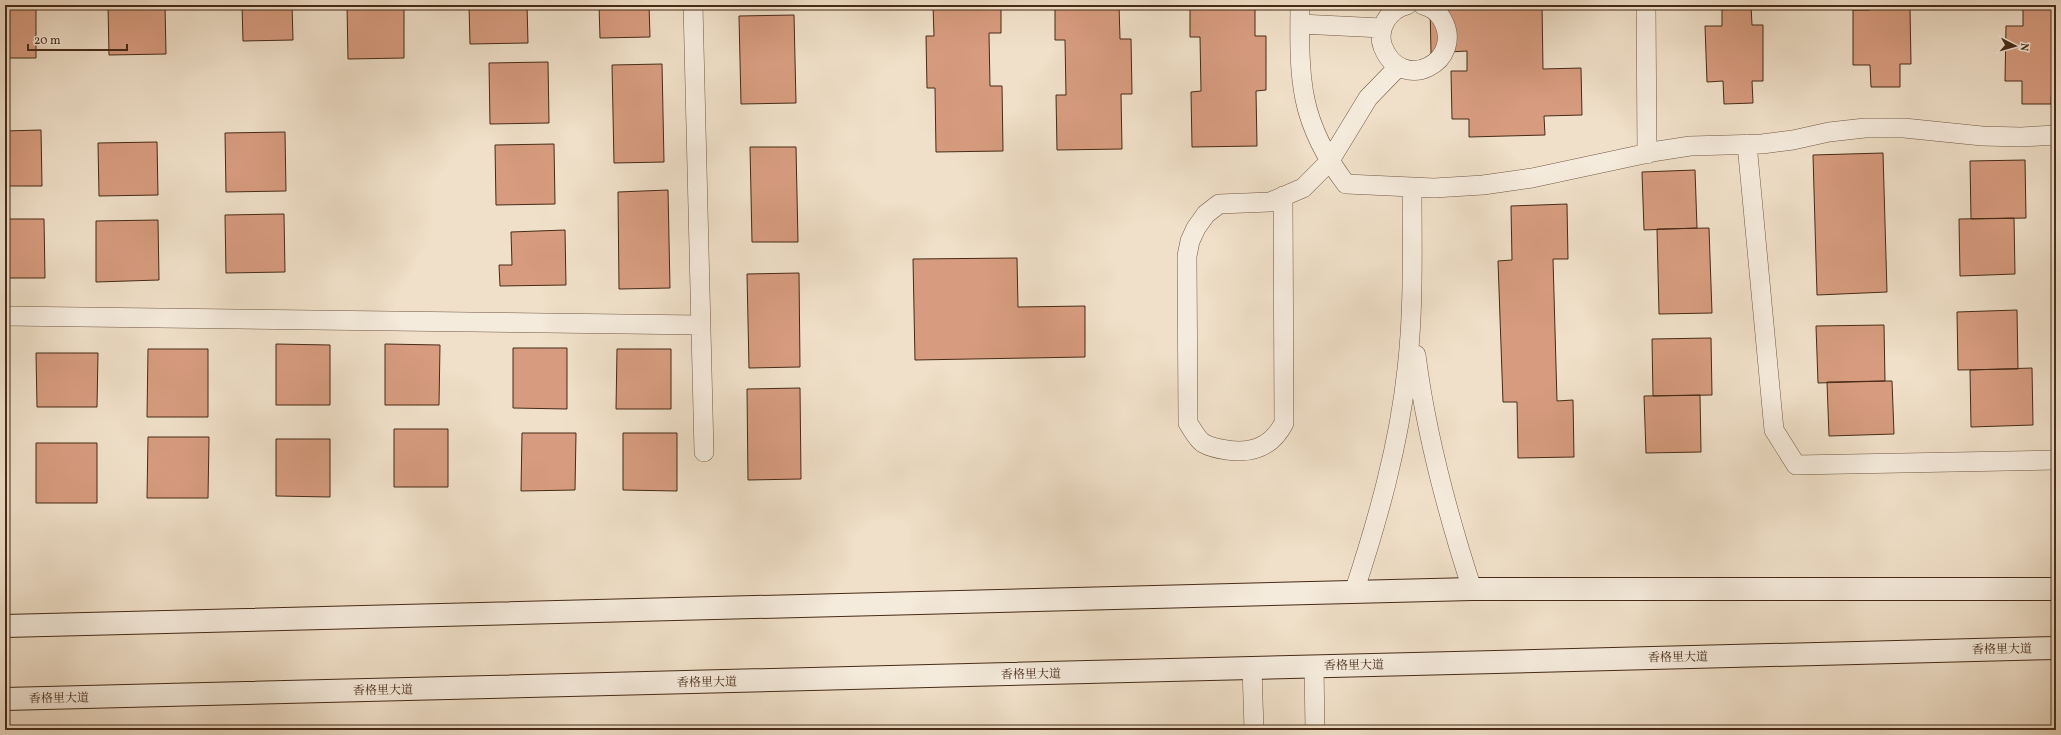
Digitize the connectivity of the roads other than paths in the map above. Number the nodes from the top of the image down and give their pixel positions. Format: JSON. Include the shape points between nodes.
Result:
{"nodes":[{"id":1,"x":693,"y":5,"type":"edge"},
{"id":2,"x":1300,"y":5,"type":"edge"},
{"id":3,"x":1407,"y":5,"type":"edge"},
{"id":4,"x":1424,"y":5,"type":"edge"},
{"id":5,"x":1646,"y":5,"type":"edge"},
{"id":6,"x":1300,"y":24,"type":"junction"},
{"id":7,"x":1382,"y":28,"type":"junction"},
{"id":8,"x":1398,"y":67,"type":"junction"},
{"id":9,"x":2056,"y":135,"type":"edge"},
{"id":10,"x":1747,"y":144,"type":"junction"},
{"id":11,"x":1648,"y":154,"type":"junction"},
{"id":12,"x":1329,"y":162,"type":"junction"},
{"id":13,"x":1412,"y":187,"type":"junction"},
{"id":14,"x":1283,"y":196,"type":"junction"},
{"id":15,"x":5,"y":316,"type":"edge"},
{"id":16,"x":1412,"y":317,"type":"junction"},
{"id":17,"x":701,"y":325,"type":"junction"},
{"id":18,"x":704,"y":452,"type":"dead end"},
{"id":19,"x":2056,"y":460,"type":"edge"},
{"id":20,"x":1472,"y":589,"type":"junction"},
{"id":21,"x":2056,"y":589,"type":"edge"},
{"id":22,"x":1354,"y":592,"type":"junction"},
{"id":23,"x":5,"y":626,"type":"edge"},
{"id":24,"x":2056,"y":648,"type":"edge"},
{"id":25,"x":1314,"y":666,"type":"junction"},
{"id":26,"x":1252,"y":668,"type":"junction"},
{"id":27,"x":5,"y":699,"type":"edge"},
{"id":28,"x":1254,"y":730,"type":"edge"},
{"id":29,"x":1315,"y":730,"type":"edge"}],
"edges":[{"from":1,"to":17,"type":"lane"},
{"from":2,"to":6,"type":"lane"},
{"from":3,"to":7,"type":"lane","via":[[1400,6],[1389,15]]},
{"from":4,"to":8,"type":"lane","via":[[1439,14],[1446,26],[1448,40],[1444,53],[1435,64],[1420,71]]},
{"from":5,"to":11,"type":"lane"},
{"from":6,"to":7,"type":"lane"},
{"from":6,"to":12,"type":"lane","via":[[1300,78],[1306,108],[1316,138]]},
{"from":7,"to":8,"type":"lane","via":[[1381,43],[1387,57]]},
{"from":8,"to":12,"type":"lane","via":[[1368,98]]},
{"from":9,"to":10,"type":"lane","via":[[1982,136],[1904,128],[1866,128],[1829,132],[1793,140]]},
{"from":10,"to":11,"type":"lane","via":[[1690,146]]},
{"from":10,"to":19,"type":"lane","via":[[1774,430],[1796,465]]},
{"from":11,"to":13,"type":"lane","via":[[1532,178],[1455,187]]},
{"from":12,"to":13,"type":"lane","via":[[1346,184]]},
{"from":12,"to":14,"type":"lane","via":[[1303,188]]},
{"from":13,"to":16,"type":"lane"},
{"from":14,"to":14,"type":"lane","via":[[1284,423],[1271,441],[1251,451],[1214,448],[1201,442],[1188,423],[1187,256],[1190,241],[1206,214],[1219,204],[1270,202]]},
{"from":15,"to":17,"type":"lane"},
{"from":16,"to":20,"type":"lane","via":[[1419,381],[1431,444],[1449,517]]},
{"from":16,"to":22,"type":"lane","via":[[1407,370],[1389,474],[1374,533]]},
{"from":17,"to":18,"type":"lane"},
{"from":20,"to":21,"type":"main road"},
{"from":20,"to":22,"type":"main road"},
{"from":22,"to":23,"type":"main road"},
{"from":24,"to":25,"type":"main road","name":"香格里大道"},
{"from":25,"to":26,"type":"main road","name":"香格里大道"},
{"from":25,"to":29,"type":"lane"},
{"from":26,"to":27,"type":"main road","name":"香格里大道"},
{"from":26,"to":28,"type":"lane"}]}
